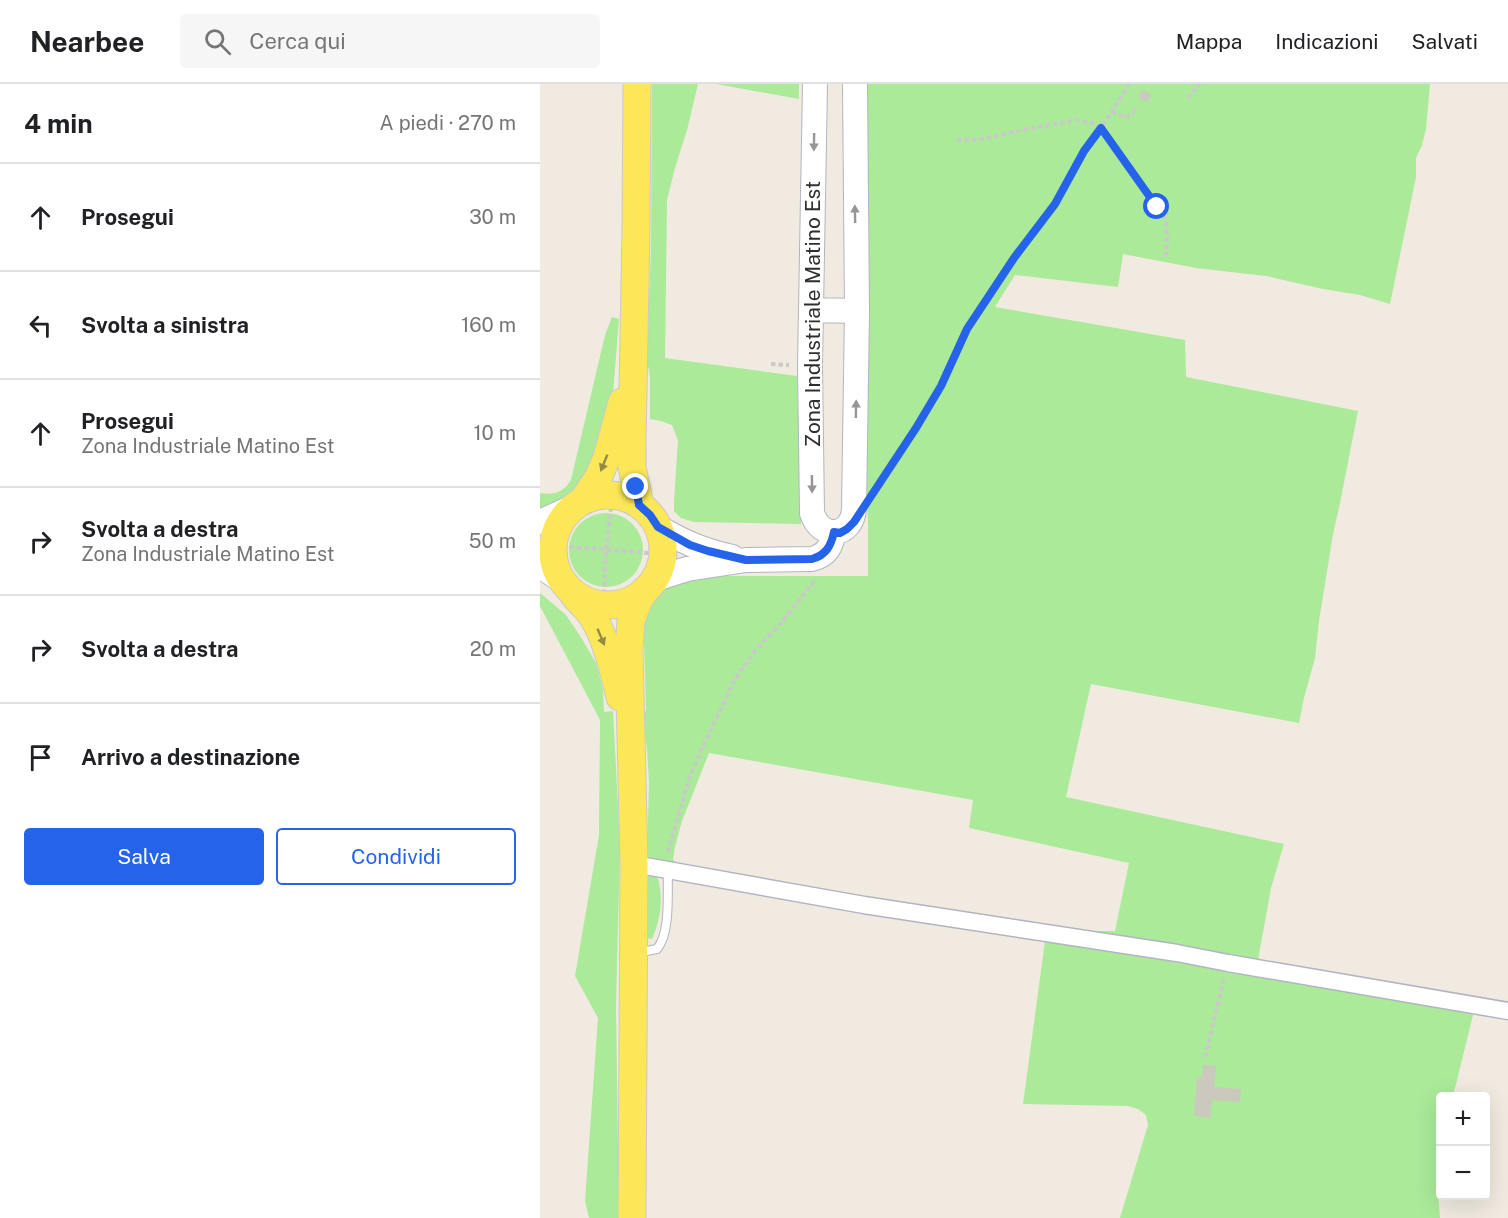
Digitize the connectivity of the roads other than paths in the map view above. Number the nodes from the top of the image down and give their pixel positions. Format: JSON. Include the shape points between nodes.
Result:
{"nodes":[{"id":1,"x":637,"y":84,"type":"edge"},
{"id":2,"x":815,"y":84,"type":"edge"},
{"id":3,"x":855,"y":84,"type":"edge"},
{"id":4,"x":811,"y":310,"type":"junction"},
{"id":5,"x":857,"y":311,"type":"junction"},
{"id":6,"x":633,"y":367,"type":"junction"},
{"id":7,"x":577,"y":504,"type":"junction"},
{"id":8,"x":639,"y":505,"type":"junction"},
{"id":9,"x":658,"y":527,"type":"junction"},
{"id":10,"x":834,"y":532,"type":"junction"},
{"id":11,"x":550,"y":558,"type":"edge"},
{"id":12,"x":746,"y":560,"type":"junction"},
{"id":13,"x":654,"y":575,"type":"junction"},
{"id":14,"x":630,"y":741,"type":"junction"},
{"id":15,"x":634,"y":864,"type":"junction"},
{"id":16,"x":668,"y":870,"type":"junction"},
{"id":17,"x":633,"y":954,"type":"junction"},
{"id":18,"x":1508,"y":1011,"type":"edge"},
{"id":19,"x":632,"y":1218,"type":"edge"}],
"edges":[{"from":1,"to":6,"type":"main road"},
{"from":2,"to":4,"type":"street","name":"Zona Industriale Matino Est","one_way":true},
{"from":5,"to":3,"type":"street","name":"Zona Industriale Matino Est","one_way":true},
{"from":4,"to":5,"type":"street"},
{"from":4,"to":10,"type":"street","name":"Zona Industriale Matino Est","one_way":true,"via":[[812,513],[820,528]]},
{"from":10,"to":5,"type":"street","name":"Zona Industriale Matino Est","one_way":true,"via":[[842,531],[854,517]]},
{"from":6,"to":7,"type":"main road","one_way":true,"via":[[607,457],[598,478]]},
{"from":6,"to":8,"type":"main road","via":[[632,467]]},
{"from":7,"to":8,"type":"main road","via":[[613,495]]},
{"from":7,"to":11,"type":"main road","via":[[555,531]]},
{"from":8,"to":9,"type":"main road"},
{"from":9,"to":12,"type":"street","name":"Zona Industriale Matino Est","via":[[690,545]]},
{"from":9,"to":13,"type":"main road","via":[[662,540]]},
{"from":10,"to":12,"type":"street","name":"Zona Industriale Matino Est","via":[[828,550],[818,558]]},
{"from":11,"to":13,"type":"main road","via":[[584,600],[603,605],[629,601]]},
{"from":11,"to":14,"type":"main road","one_way":true,"via":[[593,617],[603,639]]},
{"from":12,"to":13,"type":"street","name":"Zona Industriale Matino Est"},
{"from":13,"to":14,"type":"main road","via":[[631,620]]},
{"from":14,"to":15,"type":"main road"},
{"from":15,"to":16,"type":"street"},
{"from":15,"to":17,"type":"main road"},
{"from":16,"to":17,"type":"lane","via":[[666,932],[662,943],[657,950]]},
{"from":16,"to":18,"type":"street"},
{"from":17,"to":19,"type":"main road"}]}
